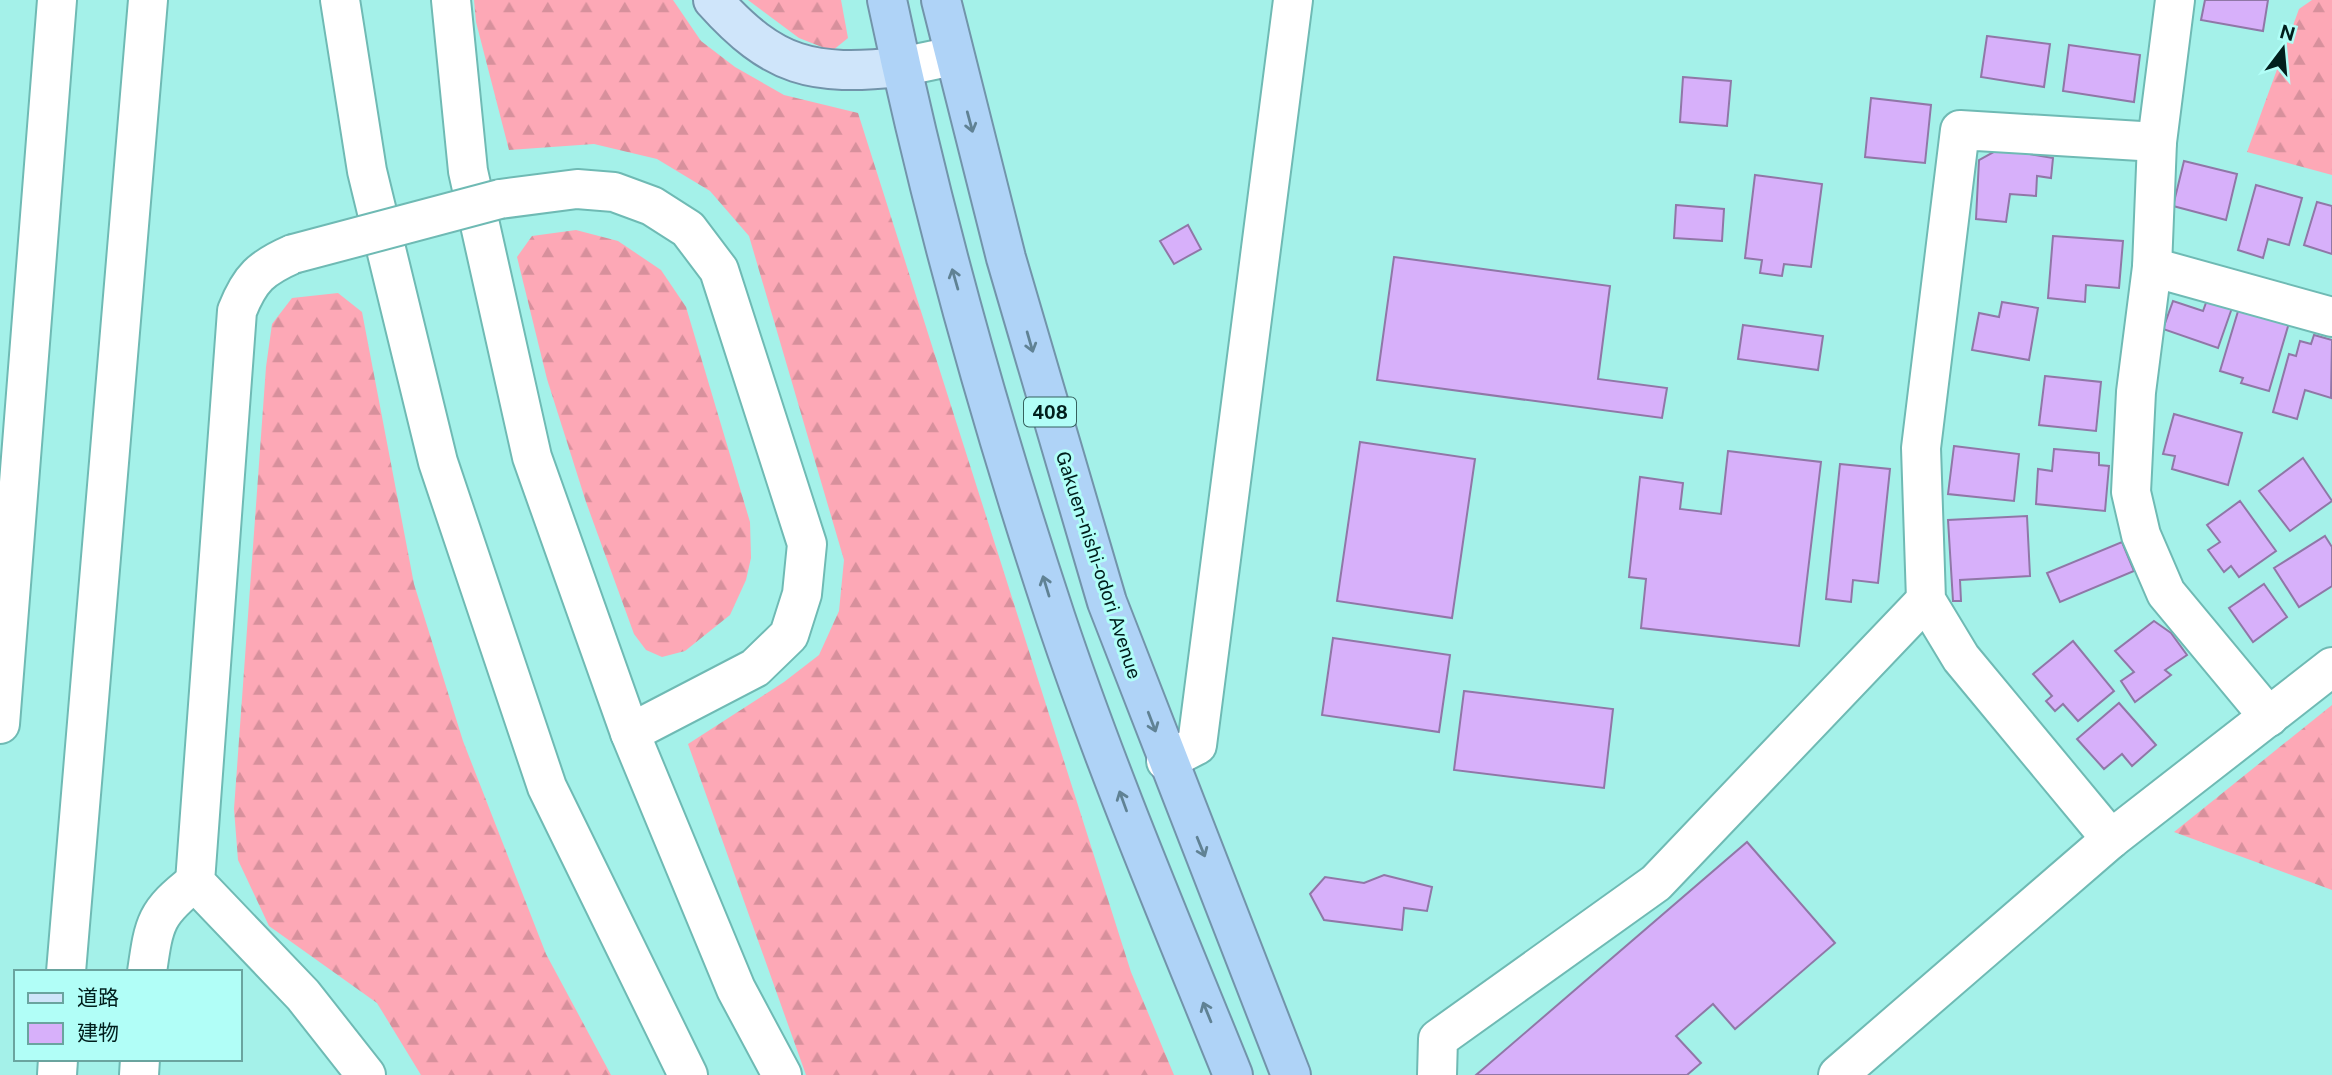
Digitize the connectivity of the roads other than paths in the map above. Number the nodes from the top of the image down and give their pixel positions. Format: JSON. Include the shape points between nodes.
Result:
{"nodes":[{"id":1,"x":57,"y":0,"type":"edge"},
{"id":2,"x":148,"y":0,"type":"edge"},
{"id":3,"x":340,"y":0,"type":"edge"},
{"id":4,"x":451,"y":0,"type":"edge"},
{"id":5,"x":713,"y":0,"type":"edge"},
{"id":6,"x":887,"y":0,"type":"edge"},
{"id":7,"x":941,"y":0,"type":"edge"},
{"id":8,"x":1293,"y":0,"type":"edge"},
{"id":9,"x":2175,"y":0,"type":"edge"},
{"id":10,"x":953,"y":56,"type":"junction"},
{"id":11,"x":901,"y":67,"type":"junction"},
{"id":12,"x":2157,"y":142,"type":"junction"},
{"id":13,"x":2152,"y":267,"type":"junction"},
{"id":14,"x":2332,"y":317,"type":"edge"},
{"id":15,"x":1926,"y":600,"type":"junction"},
{"id":16,"x":2332,"y":667,"type":"edge"},
{"id":17,"x":2269,"y":717,"type":"junction"},
{"id":18,"x":0,"y":724,"type":"edge"},
{"id":19,"x":630,"y":733,"type":"junction"},
{"id":20,"x":1166,"y":761,"type":"junction"},
{"id":21,"x":2111,"y":839,"type":"junction"},
{"id":22,"x":195,"y":882,"type":"junction"},
{"id":23,"x":66,"y":970,"type":"edge"},
{"id":24,"x":147,"y":970,"type":"edge"},
{"id":25,"x":366,"y":1075,"type":"edge"},
{"id":26,"x":688,"y":1075,"type":"edge"},
{"id":27,"x":782,"y":1075,"type":"edge"},
{"id":28,"x":1233,"y":1075,"type":"edge"},
{"id":29,"x":1291,"y":1075,"type":"edge"},
{"id":30,"x":1437,"y":1075,"type":"edge"},
{"id":31,"x":1838,"y":1075,"type":"edge"}],
"edges":[{"from":1,"to":18,"type":"street"},
{"from":2,"to":23,"type":"street"},
{"from":3,"to":26,"type":"street","via":[[367,171],[438,462],[547,787]]},
{"from":4,"to":19,"type":"street","via":[[468,172],[532,457]]},
{"from":5,"to":11,"type":"main road","via":[[737,27],[767,50],[810,69],[851,72]]},
{"from":6,"to":11,"type":"highway","number":"408"},
{"from":7,"to":10,"type":"highway","name":"Gakuen-nishi-odori Avenue","number":"408"},
{"from":8,"to":20,"type":"street","via":[[1197,745]]},
{"from":9,"to":12,"type":"street"},
{"from":10,"to":11,"type":"street"},
{"from":10,"to":20,"type":"highway","name":"Gakuen-nishi-odori Avenue","number":"408","one_way":true,"via":[[1006,258],[1107,603]]},
{"from":28,"to":11,"type":"highway","number":"408","one_way":true,"via":[[1139,845],[1057,621],[961,299]]},
{"from":12,"to":13,"type":"street"},
{"from":12,"to":15,"type":"street","via":[[1960,130],[1921,448]]},
{"from":13,"to":14,"type":"street"},
{"from":13,"to":17,"type":"street","via":[[2136,392],[2131,492],[2141,535],[2166,593]]},
{"from":15,"to":21,"type":"street","via":[[1962,657]]},
{"from":15,"to":30,"type":"street","via":[[1656,883],[1438,1039]]},
{"from":16,"to":17,"type":"street"},
{"from":17,"to":21,"type":"street"},
{"from":19,"to":22,"type":"street","bridge":true,"via":[[755,668],[789,635],[802,594],[807,544],[719,271],[688,229],[652,206],[614,192],[577,189],[500,200],[293,254],[265,267],[246,289],[237,311]]},
{"from":19,"to":27,"type":"street","via":[[736,989]]},
{"from":20,"to":29,"type":"highway","name":"Gakuen-nishi-odori Avenue","number":"408","one_way":true},
{"from":21,"to":31,"type":"street"},
{"from":22,"to":24,"type":"street","via":[[169,902],[155,923]]},
{"from":22,"to":25,"type":"street","via":[[303,995]]}]}
